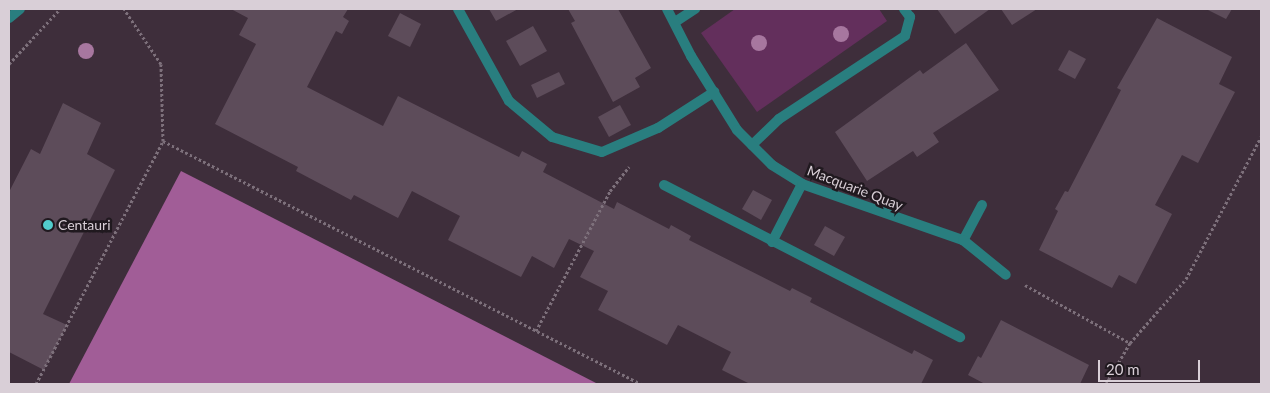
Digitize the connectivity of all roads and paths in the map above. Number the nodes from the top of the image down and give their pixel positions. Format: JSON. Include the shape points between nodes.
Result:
{"nodes":[{"id":1,"x":20,"y":9,"type":"edge"},
{"id":2,"x":60,"y":9,"type":"edge"},
{"id":3,"x":124,"y":9,"type":"edge"},
{"id":4,"x":458,"y":9,"type":"edge"},
{"id":5,"x":667,"y":9,"type":"edge"},
{"id":6,"x":695,"y":9,"type":"edge"},
{"id":7,"x":904,"y":9,"type":"edge"},
{"id":8,"x":9,"y":18,"type":"edge"},
{"id":9,"x":675,"y":22,"type":"junction"},
{"id":10,"x":9,"y":64,"type":"edge"},
{"id":11,"x":714,"y":92,"type":"junction"},
{"id":12,"x":1261,"y":137,"type":"edge"},
{"id":13,"x":163,"y":142,"type":"junction"},
{"id":14,"x":752,"y":146,"type":"junction"},
{"id":15,"x":634,"y":160,"type":"dead end"},
{"id":16,"x":802,"y":184,"type":"junction"},
{"id":17,"x":664,"y":185,"type":"dead end"},
{"id":18,"x":982,"y":205,"type":"dead end"},
{"id":19,"x":963,"y":240,"type":"junction"},
{"id":20,"x":772,"y":242,"type":"junction"},
{"id":21,"x":1006,"y":275,"type":"joint"},
{"id":22,"x":536,"y":331,"type":"junction"},
{"id":23,"x":960,"y":337,"type":"dead end"},
{"id":24,"x":1130,"y":343,"type":"junction"},
{"id":25,"x":36,"y":384,"type":"edge"},
{"id":26,"x":641,"y":384,"type":"edge"},
{"id":27,"x":1106,"y":384,"type":"edge"}],
"edges":[{"from":1,"to":8,"type":"street"},
{"from":2,"to":10,"type":"path"},
{"from":3,"to":13,"type":"path","via":[[161,64]]},
{"from":4,"to":11,"type":"street","via":[[509,101],[552,137],[602,152],[658,128]]},
{"from":5,"to":9,"type":"street","name":"Macquarie Quay"},
{"from":6,"to":9,"type":"street"},
{"from":7,"to":14,"type":"street","via":[[910,17],[905,36],[779,119]]},
{"from":9,"to":11,"type":"street","name":"Macquarie Quay"},
{"from":11,"to":14,"type":"street","name":"Macquarie Quay","via":[[737,130]]},
{"from":12,"to":24,"type":"path","via":[[1186,279]]},
{"from":13,"to":22,"type":"path"},
{"from":13,"to":25,"type":"path"},
{"from":14,"to":16,"type":"street","name":"Macquarie Quay","via":[[772,165]]},
{"from":15,"to":22,"type":"path","via":[[610,191]]},
{"from":16,"to":19,"type":"street","name":"Macquarie Quay"},
{"from":16,"to":20,"type":"street"},
{"from":17,"to":20,"type":"street"},
{"from":18,"to":19,"type":"street"},
{"from":19,"to":21,"type":"street","name":"Macquarie Quay"},
{"from":20,"to":23,"type":"street"},
{"from":21,"to":24,"type":"path"},
{"from":22,"to":26,"type":"path"},
{"from":24,"to":27,"type":"path"}]}
